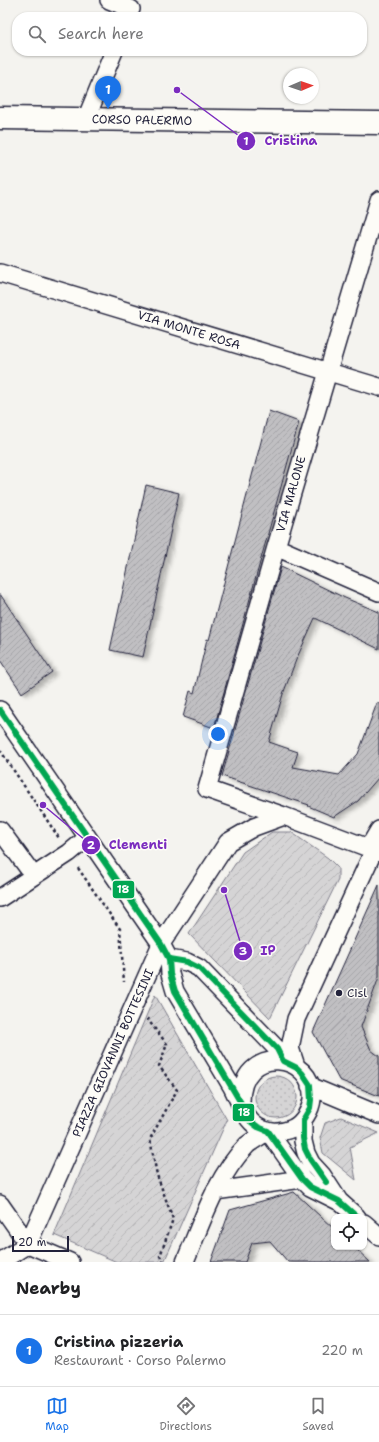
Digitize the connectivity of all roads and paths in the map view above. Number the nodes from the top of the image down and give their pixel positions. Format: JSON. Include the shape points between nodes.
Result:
{"nodes":[{"id":1,"x":109,"y":0,"type":"edge"},
{"id":2,"x":132,"y":9,"type":"edge"},
{"id":3,"x":112,"y":56,"type":"edge"},
{"id":4,"x":0,"y":118,"type":"edge"},
{"id":5,"x":86,"y":119,"type":"junction"},
{"id":6,"x":379,"y":122,"type":"edge"},
{"id":7,"x":379,"y":200,"type":"edge"},
{"id":8,"x":0,"y":273,"type":"edge"},
{"id":9,"x":327,"y":372,"type":"junction"},
{"id":10,"x":379,"y":387,"type":"edge"},
{"id":11,"x":276,"y":547,"type":"junction"},
{"id":12,"x":379,"y":592,"type":"edge"},
{"id":13,"x":0,"y":710,"type":"edge"},
{"id":14,"x":284,"y":816,"type":"junction"},
{"id":15,"x":0,"y":830,"type":"edge"},
{"id":16,"x":379,"y":830,"type":"edge"},
{"id":17,"x":87,"y":838,"type":"junction"},
{"id":18,"x":374,"y":850,"type":"edge"},
{"id":19,"x":34,"y":876,"type":"junction"},
{"id":20,"x":0,"y":898,"type":"edge"},
{"id":21,"x":165,"y":952,"type":"junction"},
{"id":22,"x":151,"y":1014,"type":"dead end"},
{"id":23,"x":289,"y":1064,"type":"junction"},
{"id":24,"x":310,"y":1086,"type":"junction"},
{"id":25,"x":241,"y":1103,"type":"junction"},
{"id":26,"x":379,"y":1115,"type":"edge"},
{"id":27,"x":302,"y":1120,"type":"junction"},
{"id":28,"x":268,"y":1131,"type":"junction"},
{"id":29,"x":302,"y":1179,"type":"junction"},
{"id":30,"x":215,"y":1191,"type":"junction"},
{"id":31,"x":339,"y":1201,"type":"junction"},
{"id":32,"x":0,"y":1204,"type":"edge"},
{"id":33,"x":354,"y":1214,"type":"edge"},
{"id":34,"x":367,"y":1226,"type":"edge"},
{"id":35,"x":379,"y":1236,"type":"edge"},
{"id":36,"x":28,"y":1244,"type":"junction"},
{"id":37,"x":0,"y":1262,"type":"edge"},
{"id":38,"x":70,"y":1262,"type":"edge"},
{"id":39,"x":164,"y":1262,"type":"edge"},
{"id":40,"x":185,"y":1262,"type":"edge"}],
"edges":[{"from":1,"to":2,"type":"street"},
{"from":3,"to":5,"type":"street"},
{"from":4,"to":5,"type":"main road","name":"CORSO PALERMO"},
{"from":5,"to":6,"type":"main road","name":"CORSO PALERMO"},
{"from":7,"to":9,"type":"street","name":"VIA MALONE"},
{"from":8,"to":9,"type":"street","name":"VIA MONTE ROSA"},
{"from":9,"to":10,"type":"street","name":"VIA MONTE ROSA"},
{"from":9,"to":11,"type":"street","name":"VIA MALONE"},
{"from":11,"to":12,"type":"street"},
{"from":11,"to":14,"type":"street","name":"VIA MALONE","via":[[208,789]]},
{"from":13,"to":17,"type":"street"},
{"from":14,"to":18,"type":"street"},
{"from":14,"to":21,"type":"street","name":"PIAZZA GIOVANNI BOTTESINI","via":[[254,827],[228,842]]},
{"from":15,"to":19,"type":"street"},
{"from":16,"to":18,"type":"street"},
{"from":17,"to":19,"type":"street"},
{"from":17,"to":21,"type":"street"},
{"from":18,"to":23,"type":"street","via":[[296,1019]]},
{"from":19,"to":20,"type":"street"},
{"from":21,"to":23,"type":"street","via":[[199,968]]},
{"from":21,"to":25,"type":"street","name":"PIAZZA GIOVANNI BOTTESINI","via":[[175,991]]},
{"from":21,"to":36,"type":"street","name":"PIAZZA GIOVANNI BOTTESINI"},
{"from":22,"to":39,"type":"path","via":[[148,1020],[167,1044],[159,1066],[177,1090],[150,1139],[157,1175],[173,1219],[160,1256]]},
{"from":23,"to":24,"type":"street","via":[[305,1075]]},
{"from":23,"to":25,"type":"street","via":[[272,1061],[260,1064],[251,1071],[244,1080]]},
{"from":24,"to":26,"type":"street"},
{"from":24,"to":27,"type":"street","via":[[312,1098],[309,1110]]},
{"from":25,"to":28,"type":"street","name":"PIAZZA GIOVANNI BOTTESINI","via":[[250,1121]]},
{"from":27,"to":28,"type":"street","via":[[287,1131]]},
{"from":27,"to":31,"type":"street","via":[[306,1153]]},
{"from":28,"to":29,"type":"street"},
{"from":28,"to":30,"type":"street","via":[[248,1144]]},
{"from":29,"to":30,"type":"street"},
{"from":29,"to":31,"type":"street","via":[[310,1187]]},
{"from":30,"to":40,"type":"street"},
{"from":31,"to":33,"type":"street"},
{"from":32,"to":36,"type":"street"},
{"from":34,"to":35,"type":"street"},
{"from":36,"to":37,"type":"street"},
{"from":36,"to":38,"type":"street"}]}
